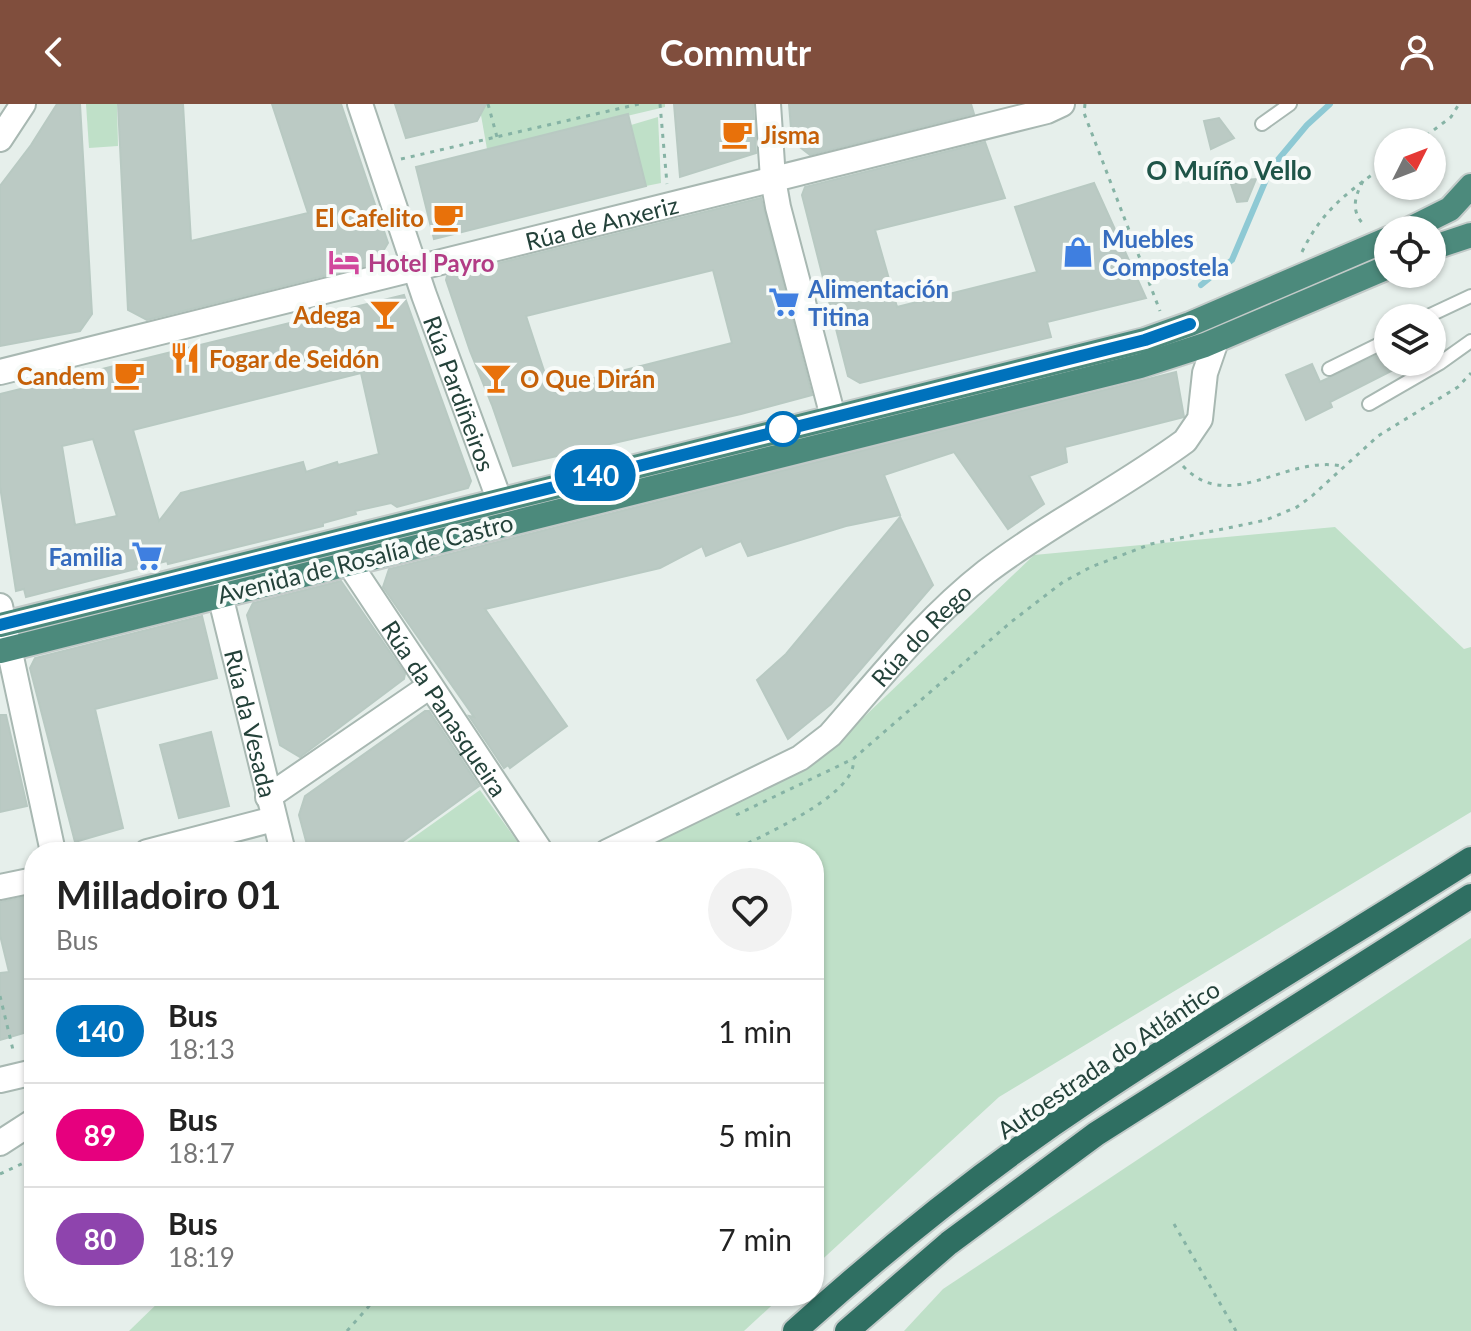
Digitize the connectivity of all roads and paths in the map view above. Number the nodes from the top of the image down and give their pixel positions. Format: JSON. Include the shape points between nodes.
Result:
{"nodes":[{"id":1,"x":23,"y":104,"type":"edge"},
{"id":2,"x":360,"y":104,"type":"edge"},
{"id":3,"x":488,"y":104,"type":"edge"},
{"id":4,"x":639,"y":104,"type":"edge"},
{"id":5,"x":660,"y":104,"type":"edge"},
{"id":6,"x":768,"y":104,"type":"edge"},
{"id":7,"x":1062,"y":104,"type":"edge"},
{"id":8,"x":1085,"y":104,"type":"edge"},
{"id":9,"x":1290,"y":104,"type":"edge"},
{"id":10,"x":1459,"y":104,"type":"edge"},
{"id":11,"x":1262,"y":124,"type":"dead end"},
{"id":12,"x":1436,"y":128,"type":"edge"},
{"id":13,"x":497,"y":137,"type":"junction"},
{"id":14,"x":0,"y":139,"type":"edge"},
{"id":15,"x":380,"y":164,"type":"junction"},
{"id":16,"x":1374,"y":173,"type":"edge"},
{"id":17,"x":773,"y":179,"type":"junction"},
{"id":18,"x":1363,"y":181,"type":"junction"},
{"id":19,"x":1471,"y":186,"type":"edge"},
{"id":20,"x":669,"y":206,"type":"junction"},
{"id":21,"x":1436,"y":216,"type":"edge"},
{"id":22,"x":1364,"y":224,"type":"dead end"},
{"id":23,"x":1471,"y":235,"type":"edge"},
{"id":24,"x":1446,"y":243,"type":"edge"},
{"id":25,"x":1374,"y":245,"type":"edge"},
{"id":26,"x":1302,"y":252,"type":"dead end"},
{"id":27,"x":416,"y":269,"type":"junction"},
{"id":28,"x":1374,"y":273,"type":"edge"},
{"id":29,"x":1471,"y":296,"type":"edge"},
{"id":30,"x":1446,"y":308,"type":"edge"},
{"id":31,"x":1160,"y":311,"type":"dead end"},
{"id":32,"x":1471,"y":341,"type":"edge"},
{"id":33,"x":1205,"y":345,"type":"junction"},
{"id":34,"x":1374,"y":347,"type":"edge"},
{"id":35,"x":1171,"y":357,"type":"junction"},
{"id":36,"x":1329,"y":369,"type":"dead end"},
{"id":37,"x":0,"y":372,"type":"edge"},
{"id":38,"x":1471,"y":373,"type":"edge"},
{"id":39,"x":1203,"y":388,"type":"junction"},
{"id":40,"x":1369,"y":404,"type":"dead end"},
{"id":41,"x":833,"y":417,"type":"junction"},
{"id":42,"x":1173,"y":449,"type":"junction"},
{"id":43,"x":1342,"y":466,"type":"junction"},
{"id":44,"x":499,"y":499,"type":"junction"},
{"id":45,"x":349,"y":563,"type":"junction"},
{"id":46,"x":220,"y":595,"type":"junction"},
{"id":47,"x":1,"y":618,"type":"edge"},
{"id":48,"x":5,"y":650,"type":"edge"},
{"id":49,"x":430,"y":686,"type":"junction"},
{"id":50,"x":853,"y":759,"type":"junction"},
{"id":51,"x":271,"y":808,"type":"junction"},
{"id":52,"x":729,"y":818,"type":"dead end"},
{"id":53,"x":51,"y":842,"type":"edge"},
{"id":54,"x":175,"y":842,"type":"edge"},
{"id":55,"x":280,"y":842,"type":"edge"},
{"id":56,"x":534,"y":842,"type":"edge"},
{"id":57,"x":628,"y":842,"type":"edge"},
{"id":58,"x":748,"y":842,"type":"edge"},
{"id":59,"x":1471,"y":859,"type":"edge"},
{"id":60,"x":24,"y":882,"type":"edge"},
{"id":61,"x":0,"y":887,"type":"edge"},
{"id":62,"x":1471,"y":896,"type":"edge"},
{"id":63,"x":0,"y":996,"type":"edge"},
{"id":64,"x":1,"y":1005,"type":"edge"},
{"id":65,"x":18,"y":1076,"type":"edge"},
{"id":66,"x":24,"y":1127,"type":"edge"},
{"id":67,"x":0,"y":1143,"type":"edge"},
{"id":68,"x":24,"y":1163,"type":"edge"},
{"id":69,"x":0,"y":1174,"type":"edge"},
{"id":70,"x":1174,"y":1224,"type":"dead end"},
{"id":71,"x":824,"y":1305,"type":"edge"},
{"id":72,"x":369,"y":1306,"type":"edge"},
{"id":73,"x":823,"y":1306,"type":"edge"},
{"id":74,"x":347,"y":1331,"type":"edge"},
{"id":75,"x":795,"y":1331,"type":"edge"},
{"id":76,"x":847,"y":1331,"type":"edge"},
{"id":77,"x":1236,"y":1331,"type":"edge"}],
"edges":[{"from":1,"to":14,"type":"street"},
{"from":2,"to":15,"type":"street","name":"Rúa Pardiñeiros"},
{"from":3,"to":13,"type":"path"},
{"from":4,"to":13,"type":"path"},
{"from":5,"to":20,"type":"path"},
{"from":6,"to":17,"type":"street"},
{"from":7,"to":17,"type":"street","name":"Rúa de Anxeriz"},
{"from":8,"to":31,"type":"path","via":[[1084,113]]},
{"from":9,"to":11,"type":"lane"},
{"from":10,"to":12,"type":"path"},
{"from":13,"to":15,"type":"path"},
{"from":15,"to":27,"type":"street","name":"Rúa Pardiñeiros"},
{"from":16,"to":18,"type":"path"},
{"from":17,"to":20,"type":"street","name":"Rúa de Anxeriz"},
{"from":17,"to":41,"type":"street"},
{"from":18,"to":22,"type":"path","via":[[1355,213]]},
{"from":18,"to":26,"type":"path","via":[[1332,205]]},
{"from":19,"to":21,"type":"highway"},
{"from":20,"to":27,"type":"street","name":"Rúa de Anxeriz"},
{"from":23,"to":24,"type":"highway"},
{"from":25,"to":41,"type":"highway","name":"Avenida de Rosalía de Castro","via":[[1145,340]]},
{"from":27,"to":37,"type":"street","name":"Rúa de Anxeriz"},
{"from":27,"to":44,"type":"street","name":"Rúa Pardiñeiros"},
{"from":28,"to":33,"type":"highway","name":"Avenida de Rosalía de Castro"},
{"from":29,"to":30,"type":"lane"},
{"from":32,"to":40,"type":"lane"},
{"from":33,"to":35,"type":"highway","name":"Avenida de Rosalía de Castro"},
{"from":33,"to":39,"type":"street","name":"Rúa do Rego"},
{"from":34,"to":36,"type":"lane"},
{"from":35,"to":39,"type":"street","via":[[1189,368]]},
{"from":35,"to":45,"type":"highway","name":"Avenida de Rosalía de Castro"},
{"from":38,"to":43,"type":"path"},
{"from":39,"to":42,"type":"street","name":"Rúa do Rego","via":[[1200,419]]},
{"from":41,"to":44,"type":"highway","name":"Avenida de Rosalía de Castro"},
{"from":42,"to":43,"type":"path","via":[[1191,475],[1223,488],[1312,464]]},
{"from":42,"to":57,"type":"street","name":"Rúa do Rego","via":[[1047,529],[956,597],[817,746]]},
{"from":43,"to":50,"type":"path","via":[[1312,496],[1282,514],[1151,544],[1063,582]]},
{"from":44,"to":47,"type":"highway","name":"Avenida de Rosalía de Castro"},
{"from":45,"to":46,"type":"highway","name":"Avenida de Rosalía de Castro"},
{"from":45,"to":49,"type":"street","name":"Rúa da Panasqueira"},
{"from":46,"to":48,"type":"highway","name":"Avenida de Rosalía de Castro"},
{"from":46,"to":51,"type":"street","name":"Rúa da Vesada"},
{"from":47,"to":48,"type":"street"},
{"from":48,"to":53,"type":"street"},
{"from":49,"to":51,"type":"street"},
{"from":49,"to":56,"type":"street","name":"Rúa da Panasqueira"},
{"from":50,"to":52,"type":"path"},
{"from":50,"to":58,"type":"path","via":[[851,774],[821,802]]},
{"from":51,"to":54,"type":"street"},
{"from":51,"to":55,"type":"street","name":"Rúa da Vesada"},
{"from":59,"to":71,"type":"highway","name":"Autoestrada do Atlántico","via":[[1095,1096],[964,1190]]},
{"from":60,"to":61,"type":"street"},
{"from":62,"to":76,"type":"highway","via":[[1096,1134],[949,1243]]},
{"from":63,"to":64,"type":"path"},
{"from":64,"to":65,"type":"path"},
{"from":66,"to":67,"type":"street"},
{"from":68,"to":69,"type":"path"},
{"from":70,"to":77,"type":"path"},
{"from":72,"to":74,"type":"path"},
{"from":73,"to":75,"type":"highway","name":"Autoestrada do Atlántico"}]}
